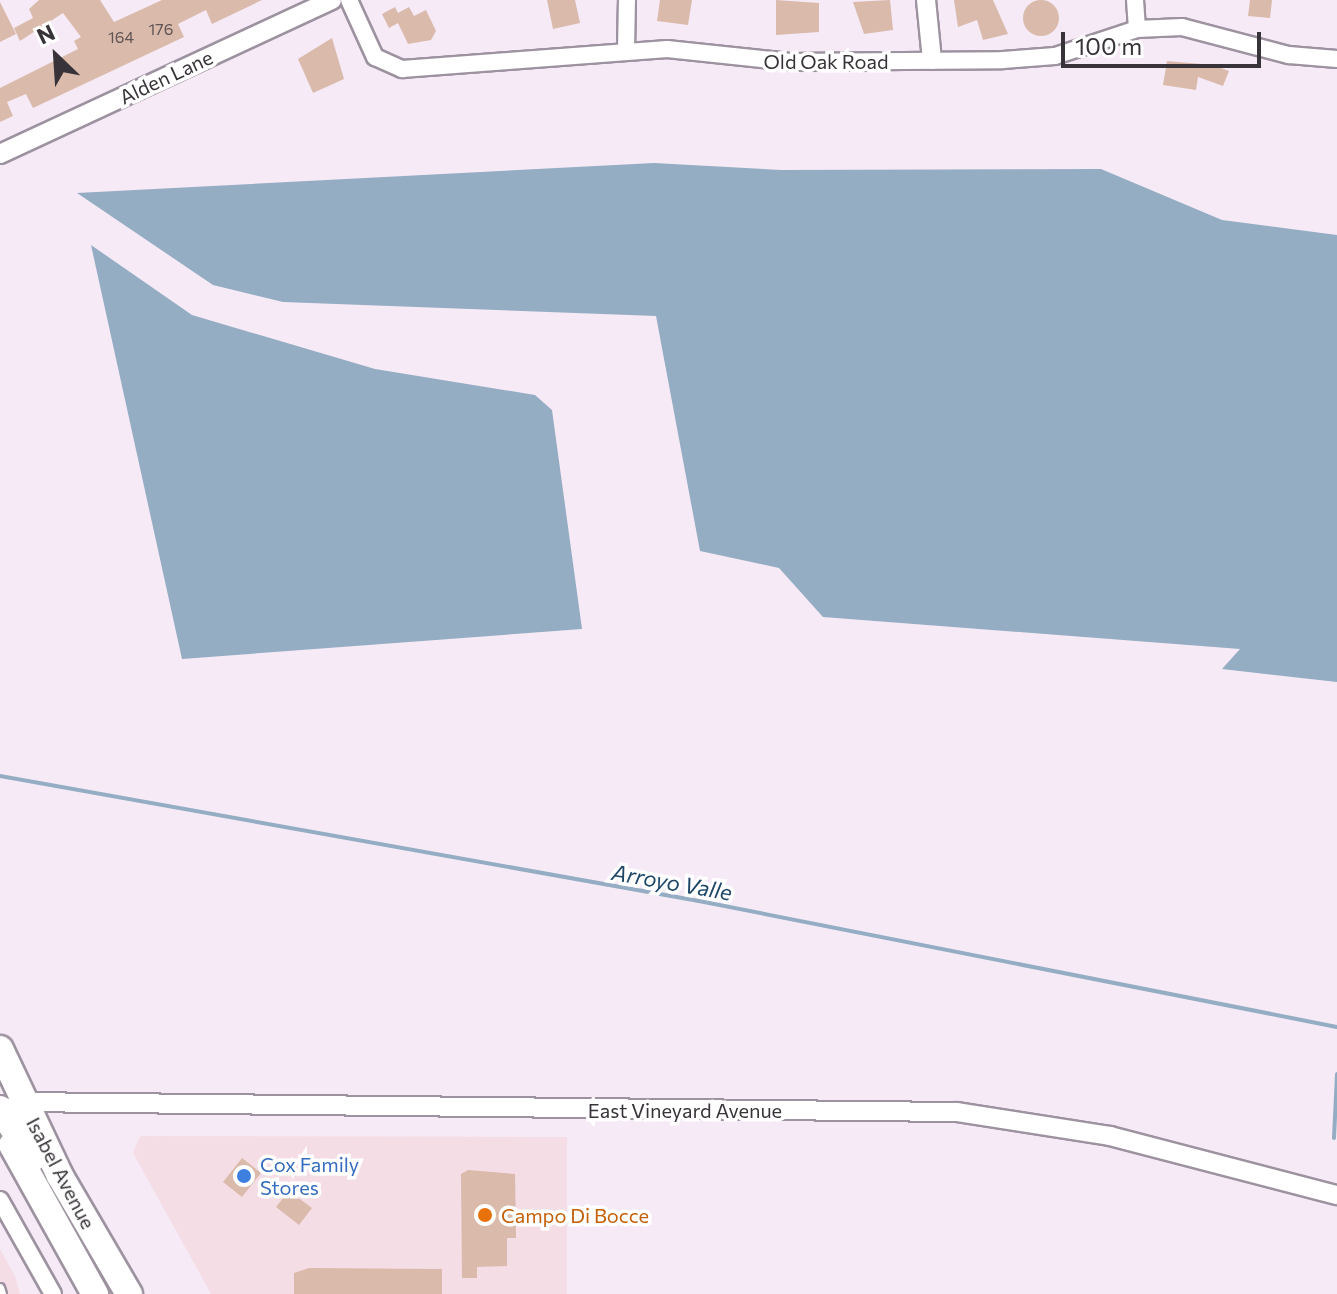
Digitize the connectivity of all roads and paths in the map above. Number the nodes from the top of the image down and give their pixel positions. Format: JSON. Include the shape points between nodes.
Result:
{"nodes":[{"id":1,"x":332,"y":0,"type":"edge"},
{"id":2,"x":349,"y":0,"type":"edge"},
{"id":3,"x":627,"y":0,"type":"edge"},
{"id":4,"x":926,"y":0,"type":"edge"},
{"id":5,"x":1135,"y":0,"type":"edge"},
{"id":6,"x":1137,"y":29,"type":"junction"},
{"id":7,"x":626,"y":50,"type":"junction"},
{"id":8,"x":1337,"y":59,"type":"edge"},
{"id":9,"x":932,"y":60,"type":"junction"},
{"id":10,"x":0,"y":154,"type":"edge"},
{"id":11,"x":0,"y":1049,"type":"edge"},
{"id":12,"x":0,"y":1077,"type":"edge"},
{"id":13,"x":8,"y":1105,"type":"edge"},
{"id":14,"x":0,"y":1120,"type":"edge"},
{"id":15,"x":1337,"y":1195,"type":"edge"},
{"id":16,"x":0,"y":1200,"type":"edge"},
{"id":17,"x":0,"y":1288,"type":"edge"},
{"id":18,"x":2,"y":1294,"type":"edge"},
{"id":19,"x":53,"y":1294,"type":"edge"},
{"id":20,"x":95,"y":1294,"type":"edge"},
{"id":21,"x":110,"y":1294,"type":"edge"},
{"id":22,"x":129,"y":1294,"type":"edge"}],
"edges":[{"from":1,"to":10,"type":"street","name":"Alden Lane"},
{"from":2,"to":7,"type":"street","name":"Old Oak Road","via":[[387,68]]},
{"from":3,"to":7,"type":"street"},
{"from":4,"to":9,"type":"street"},
{"from":5,"to":6,"type":"street"},
{"from":6,"to":8,"type":"street","name":"Old Oak Road","via":[[1182,27],[1289,55]]},
{"from":6,"to":9,"type":"street","name":"Old Oak Road","via":[[1055,56]]},
{"from":7,"to":9,"type":"street","name":"Old Oak Road","via":[[790,62]]},
{"from":11,"to":13,"type":"highway","name":"Isabel Avenue"},
{"from":12,"to":13,"type":"highway"},
{"from":13,"to":15,"type":"street","name":"East Vineyard Avenue","via":[[957,1112],[1110,1136]]},
{"from":13,"to":21,"type":"highway"},
{"from":13,"to":22,"type":"highway","name":"Isabel Avenue"},
{"from":14,"to":20,"type":"highway","name":"Isabel Avenue"},
{"from":16,"to":19,"type":"street"},
{"from":17,"to":18,"type":"lane"}]}
